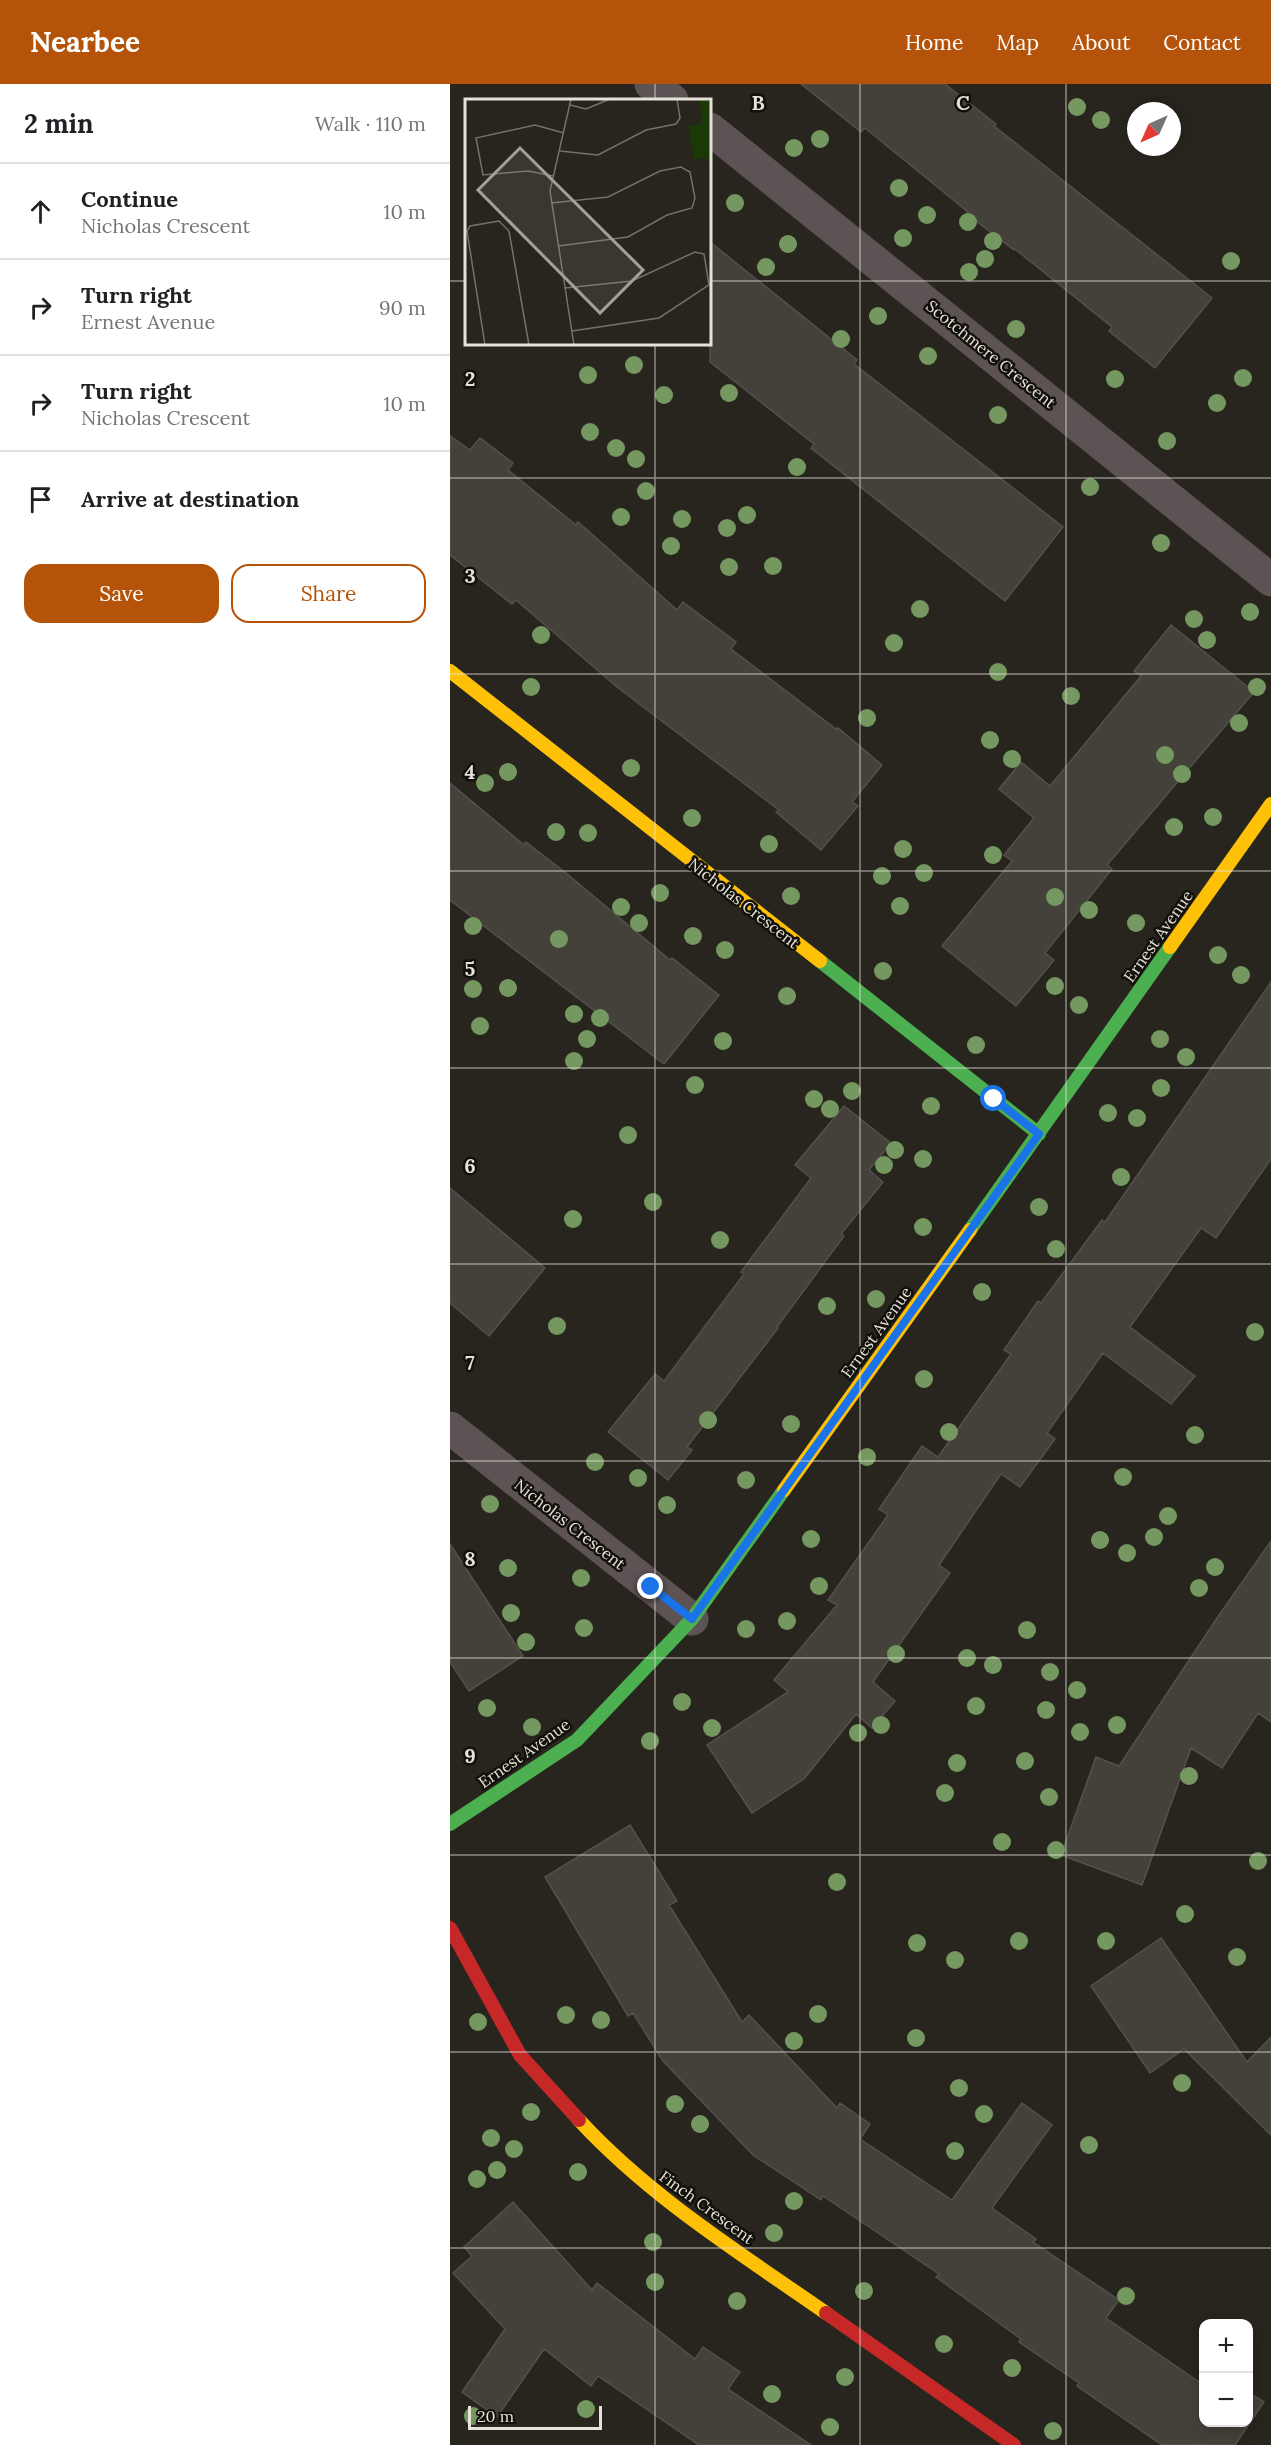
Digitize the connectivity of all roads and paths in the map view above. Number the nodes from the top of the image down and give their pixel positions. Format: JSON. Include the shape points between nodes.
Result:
{"nodes":[{"id":1,"x":651,"y":84,"type":"edge"},
{"id":2,"x":671,"y":99,"type":"edge"},
{"id":3,"x":711,"y":130,"type":"edge"},
{"id":4,"x":1271,"y":580,"type":"edge"},
{"id":5,"x":450,"y":671,"type":"edge"},
{"id":6,"x":1271,"y":804,"type":"edge"},
{"id":7,"x":1039,"y":1134,"type":"junction"},
{"id":8,"x":450,"y":1428,"type":"edge"},
{"id":9,"x":692,"y":1619,"type":"junction"},
{"id":10,"x":450,"y":1824,"type":"edge"},
{"id":11,"x":450,"y":1928,"type":"edge"},
{"id":12,"x":1014,"y":2445,"type":"edge"}],
"edges":[{"from":1,"to":2,"type":"street"},
{"from":3,"to":4,"type":"street","name":"Scotchmere Crescent"},
{"from":5,"to":7,"type":"street","name":"Nicholas Crescent"},
{"from":6,"to":7,"type":"street","name":"Ernest Avenue"},
{"from":7,"to":9,"type":"street","name":"Ernest Avenue"},
{"from":8,"to":9,"type":"street","name":"Nicholas Crescent"},
{"from":9,"to":10,"type":"street","name":"Ernest Avenue","via":[[577,1740]]},
{"from":11,"to":12,"type":"street","name":"Finch Crescent","via":[[520,2055],[608,2151],[672,2205]]}]}
